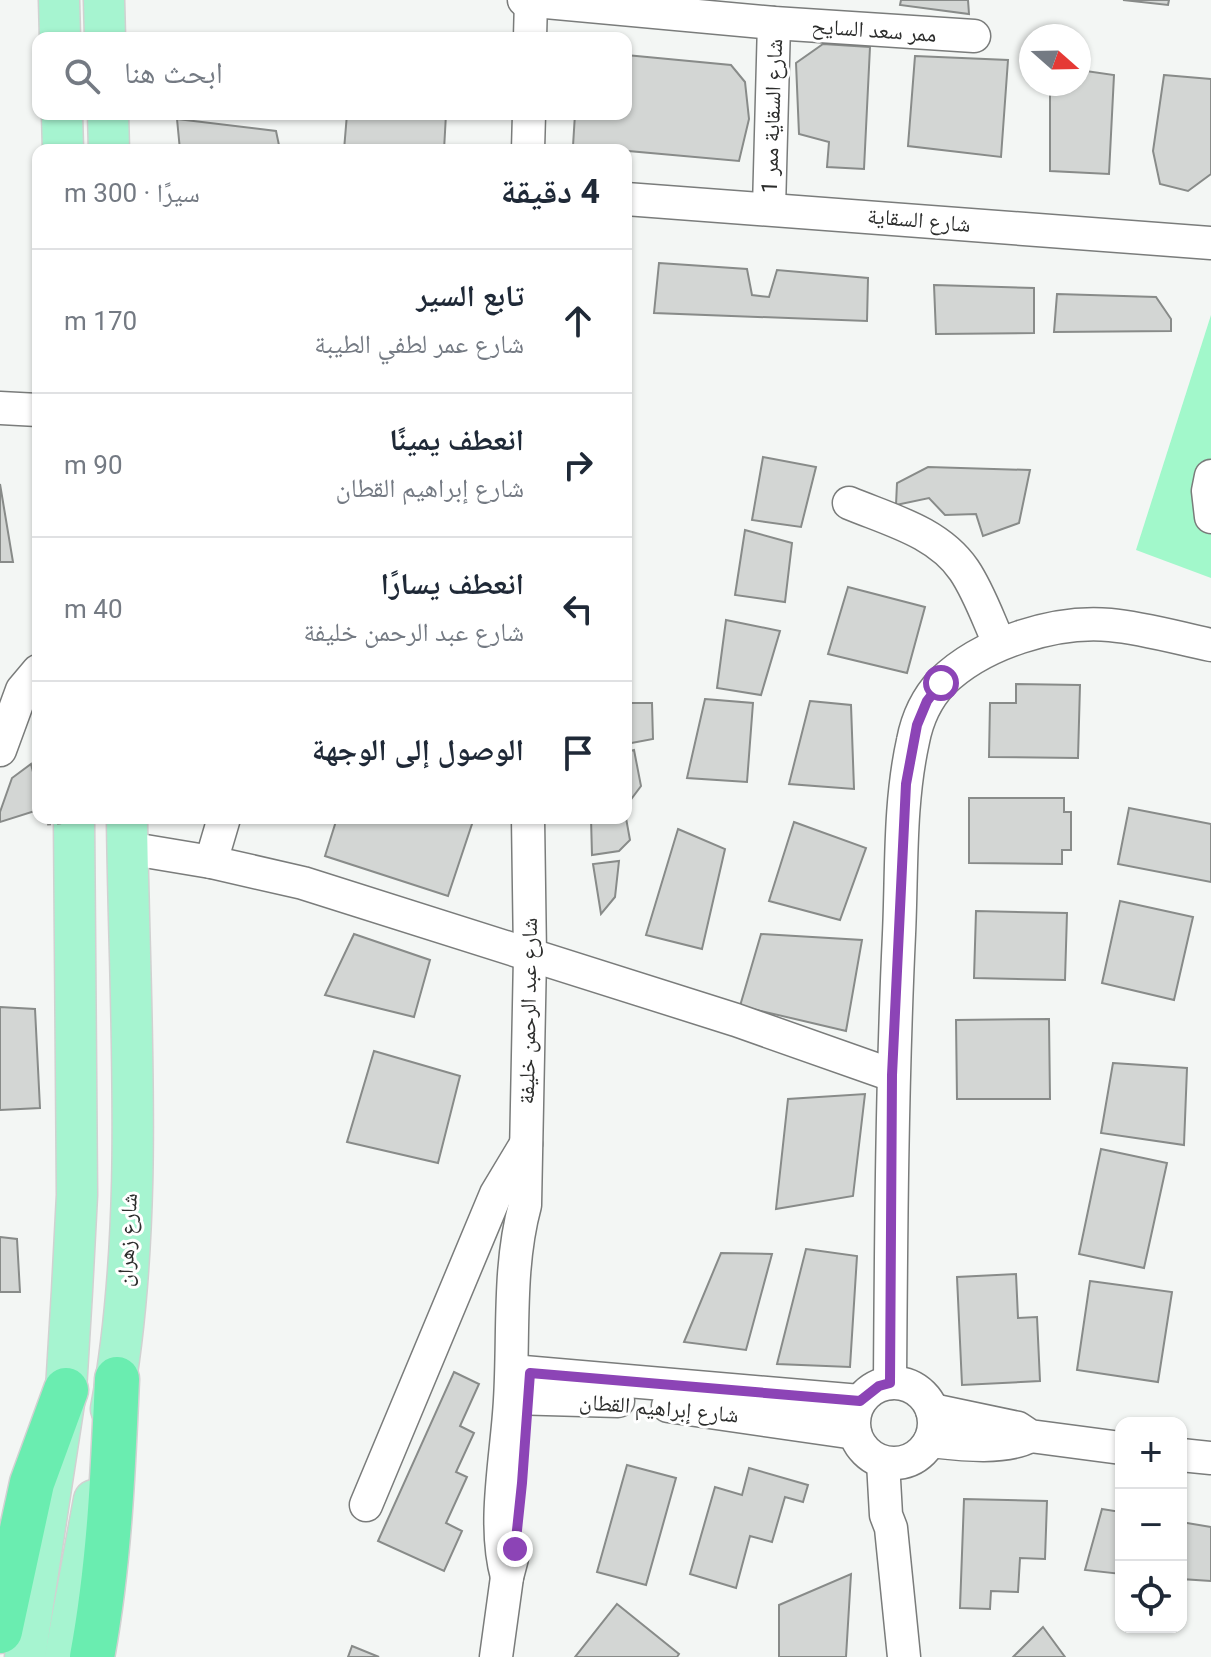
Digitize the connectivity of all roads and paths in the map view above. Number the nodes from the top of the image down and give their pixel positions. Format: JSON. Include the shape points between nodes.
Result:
{"nodes":[{"id":1,"x":59,"y":0,"type":"edge"},
{"id":2,"x":104,"y":0,"type":"edge"},
{"id":3,"x":524,"y":0,"type":"edge"},
{"id":4,"x":531,"y":0,"type":"edge"},
{"id":5,"x":774,"y":23,"type":"junction"},
{"id":6,"x":60,"y":32,"type":"edge"},
{"id":7,"x":105,"y":32,"type":"edge"},
{"id":8,"x":530,"y":32,"type":"edge"},
{"id":9,"x":974,"y":36,"type":"dead end"},
{"id":10,"x":62,"y":120,"type":"edge"},
{"id":11,"x":108,"y":120,"type":"edge"},
{"id":12,"x":529,"y":120,"type":"edge"},
{"id":13,"x":63,"y":144,"type":"edge"},
{"id":14,"x":109,"y":144,"type":"edge"},
{"id":15,"x":528,"y":144,"type":"edge"},
{"id":16,"x":632,"y":199,"type":"edge"},
{"id":17,"x":769,"y":208,"type":"junction"},
{"id":18,"x":1211,"y":243,"type":"edge"},
{"id":19,"x":0,"y":408,"type":"edge"},
{"id":20,"x":32,"y":410,"type":"edge"},
{"id":21,"x":1211,"y":476,"type":"edge"},
{"id":22,"x":849,"y":503,"type":"dead end"},
{"id":23,"x":1211,"y":517,"type":"edge"},
{"id":24,"x":999,"y":643,"type":"junction"},
{"id":25,"x":1211,"y":645,"type":"edge"},
{"id":26,"x":32,"y":678,"type":"edge"},
{"id":27,"x":0,"y":750,"type":"edge"},
{"id":28,"x":60,"y":824,"type":"edge"},
{"id":29,"x":90,"y":824,"type":"edge"},
{"id":30,"x":222,"y":824,"type":"edge"},
{"id":31,"x":528,"y":824,"type":"edge"},
{"id":32,"x":120,"y":828,"type":"edge"},
{"id":33,"x":211,"y":862,"type":"junction"},
{"id":34,"x":530,"y":956,"type":"junction"},
{"id":35,"x":892,"y":1075,"type":"junction"},
{"id":36,"x":526,"y":1144,"type":"junction"},
{"id":37,"x":117,"y":1379,"type":"junction"},
{"id":38,"x":890,"y":1383,"type":"junction"},
{"id":39,"x":520,"y":1385,"type":"junction"},
{"id":40,"x":66,"y":1390,"type":"junction"},
{"id":41,"x":860,"y":1401,"type":"junction"},
{"id":42,"x":855,"y":1433,"type":"junction"},
{"id":43,"x":914,"y":1443,"type":"junction"},
{"id":44,"x":1115,"y":1447,"type":"edge"},
{"id":45,"x":1211,"y":1451,"type":"edge"},
{"id":46,"x":1187,"y":1456,"type":"edge"},
{"id":47,"x":1211,"y":1458,"type":"edge"},
{"id":48,"x":366,"y":1505,"type":"dead end"},
{"id":49,"x":5,"y":1578,"type":"edge"},
{"id":50,"x":0,"y":1631,"type":"edge"},
{"id":51,"x":25,"y":1657,"type":"edge"},
{"id":52,"x":65,"y":1657,"type":"edge"},
{"id":53,"x":92,"y":1657,"type":"edge"},
{"id":54,"x":496,"y":1657,"type":"edge"},
{"id":55,"x":904,"y":1657,"type":"edge"}],
"edges":[{"from":1,"to":6,"type":"main road"},
{"from":2,"to":7,"type":"main road"},
{"from":3,"to":4,"type":"street","name":"ممر سعد السايح"},
{"from":4,"to":5,"type":"street","name":"ممر سعد السايح"},
{"from":4,"to":8,"type":"street"},
{"from":5,"to":9,"type":"street","name":"ممر سعد السايح"},
{"from":5,"to":17,"type":"street","name":"شارع السقاية ممر 1"},
{"from":10,"to":13,"type":"main road"},
{"from":11,"to":14,"type":"main road"},
{"from":12,"to":15,"type":"street"},
{"from":16,"to":17,"type":"street","name":"شارع السقاية"},
{"from":17,"to":18,"type":"street","name":"شارع السقاية"},
{"from":19,"to":20,"type":"street"},
{"from":21,"to":23,"type":"street"},
{"from":22,"to":24,"type":"street","via":[[927,536],[947,551],[967,574]]},
{"from":24,"to":25,"type":"street","via":[[1054,629],[1108,625]]},
{"from":24,"to":35,"type":"street","via":[[941,683],[927,701],[912,742]]},
{"from":26,"to":27,"type":"street","via":[[22,690]]},
{"from":28,"to":40,"type":"main road","via":[[77,1195]]},
{"from":29,"to":32,"type":"path","bridge":true},
{"from":30,"to":33,"type":"street"},
{"from":31,"to":34,"type":"street","name":"شارع عبد الرحمن خليفة"},
{"from":32,"to":33,"type":"street"},
{"from":32,"to":37,"type":"main road","name":"شارع زهران","via":[[131,1142],[129,1248]]},
{"from":33,"to":34,"type":"street","via":[[303,883]]},
{"from":34,"to":35,"type":"street"},
{"from":34,"to":36,"type":"street","name":"شارع عبد الرحمن خليفة"},
{"from":35,"to":38,"type":"street"},
{"from":36,"to":39,"type":"street","name":"شارع عبد الرحمن خليفة","via":[[525,1205],[534,1228]]},
{"from":36,"to":48,"type":"street","via":[[496,1194]]},
{"from":37,"to":52,"type":"main road","name":"شارع زهران"},
{"from":37,"to":53,"type":"highway","via":[[109,1538]]},
{"from":38,"to":41,"type":"street"},
{"from":38,"to":43,"type":"street","via":[[920,1392]]},
{"from":39,"to":41,"type":"street","name":"شارع إبراهيم القطان"},
{"from":39,"to":42,"type":"street","name":"شارع إبراهيم القطان"},
{"from":39,"to":54,"type":"street","name":"شارع عبد الرحمن خليفة","via":[[500,1538],[507,1577]]},
{"from":40,"to":49,"type":"highway"},
{"from":40,"to":51,"type":"main road"},
{"from":41,"to":42,"type":"street"},
{"from":42,"to":43,"type":"street","via":[[871,1456]]},
{"from":43,"to":44,"type":"street","via":[[1017,1443],[1030,1436]]},
{"from":43,"to":55,"type":"street","via":[[886,1515]]},
{"from":45,"to":47,"type":"street"},
{"from":46,"to":47,"type":"street"},
{"from":49,"to":50,"type":"highway"}]}
